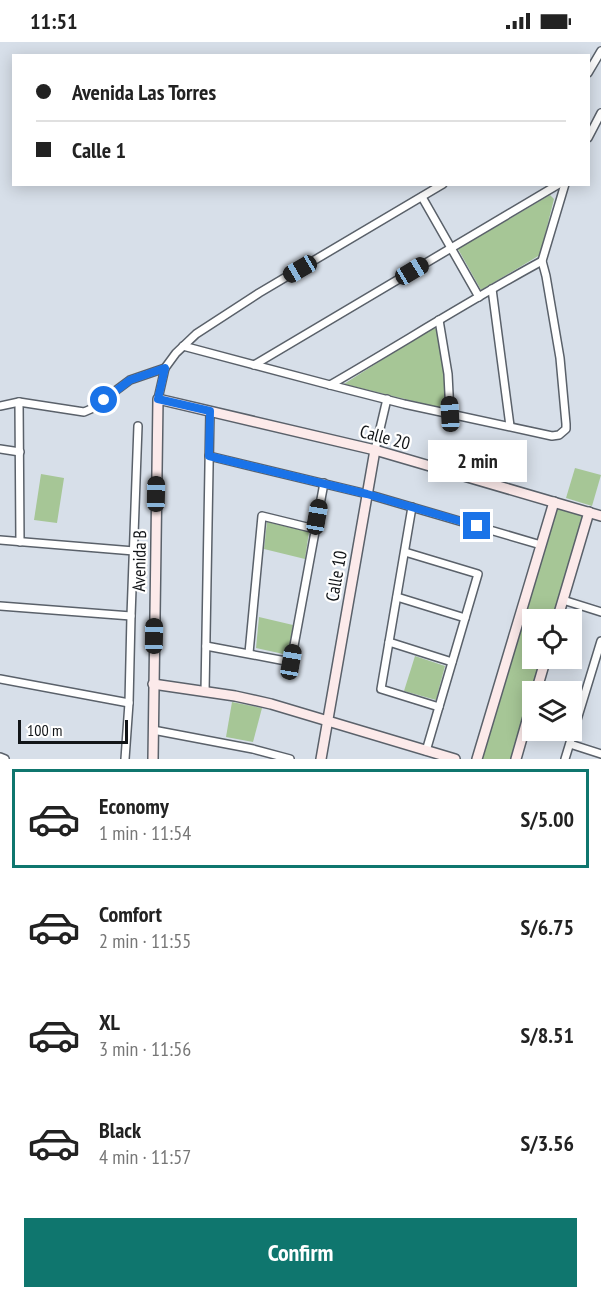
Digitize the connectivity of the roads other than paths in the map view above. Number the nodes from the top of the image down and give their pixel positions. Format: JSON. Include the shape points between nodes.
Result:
{"nodes":[{"id":1,"x":601,"y":51,"type":"edge"},
{"id":2,"x":590,"y":70,"type":"edge"},
{"id":3,"x":601,"y":113,"type":"edge"},
{"id":4,"x":590,"y":134,"type":"edge"},
{"id":5,"x":440,"y":186,"type":"edge"},
{"id":6,"x":556,"y":186,"type":"edge"},
{"id":7,"x":564,"y":186,"type":"edge"},
{"id":8,"x":422,"y":197,"type":"junction"},
{"id":9,"x":451,"y":247,"type":"junction"},
{"id":10,"x":542,"y":261,"type":"junction"},
{"id":11,"x":492,"y":290,"type":"junction"},
{"id":12,"x":479,"y":297,"type":"junction"},
{"id":13,"x":439,"y":320,"type":"junction"},
{"id":14,"x":183,"y":346,"type":"junction"},
{"id":15,"x":254,"y":365,"type":"junction"},
{"id":16,"x":165,"y":368,"type":"junction"},
{"id":17,"x":330,"y":385,"type":"junction"},
{"id":18,"x":158,"y":399,"type":"junction"},
{"id":19,"x":387,"y":399,"type":"junction"},
{"id":20,"x":19,"y":402,"type":"junction"},
{"id":21,"x":0,"y":406,"type":"edge"},
{"id":22,"x":210,"y":411,"type":"junction"},
{"id":23,"x":450,"y":414,"type":"junction"},
{"id":24,"x":138,"y":426,"type":"dead end"},
{"id":25,"x":510,"y":426,"type":"junction"},
{"id":26,"x":0,"y":449,"type":"edge"},
{"id":27,"x":375,"y":450,"type":"junction"},
{"id":28,"x":20,"y":452,"type":"junction"},
{"id":29,"x":209,"y":456,"type":"junction"},
{"id":30,"x":324,"y":483,"type":"junction"},
{"id":31,"x":367,"y":494,"type":"junction"},
{"id":32,"x":554,"y":502,"type":"junction"},
{"id":33,"x":412,"y":507,"type":"junction"},
{"id":34,"x":589,"y":512,"type":"junction"},
{"id":35,"x":601,"y":516,"type":"edge"},
{"id":36,"x":315,"y":529,"type":"junction"},
{"id":37,"x":0,"y":540,"type":"edge"},
{"id":38,"x":20,"y":542,"type":"junction"},
{"id":39,"x":541,"y":545,"type":"junction"},
{"id":40,"x":134,"y":551,"type":"junction"},
{"id":41,"x":405,"y":552,"type":"junction"},
{"id":42,"x":397,"y":597,"type":"junction"},
{"id":43,"x":563,"y":600,"type":"junction"},
{"id":44,"x":0,"y":606,"type":"edge"},
{"id":45,"x":560,"y":609,"type":"edge"},
{"id":46,"x":601,"y":612,"type":"edge"},
{"id":47,"x":131,"y":616,"type":"junction"},
{"id":48,"x":465,"y":618,"type":"junction"},
{"id":49,"x":601,"y":641,"type":"edge"},
{"id":50,"x":389,"y":642,"type":"junction"},
{"id":51,"x":206,"y":646,"type":"junction"},
{"id":52,"x":249,"y":653,"type":"junction"},
{"id":53,"x":452,"y":662,"type":"junction"},
{"id":54,"x":0,"y":679,"type":"edge"},
{"id":55,"x":153,"y":684,"type":"junction"},
{"id":56,"x":205,"y":692,"type":"junction"},
{"id":57,"x":129,"y":703,"type":"junction"},
{"id":58,"x":439,"y":707,"type":"junction"},
{"id":59,"x":328,"y":722,"type":"junction"},
{"id":60,"x":153,"y":730,"type":"junction"},
{"id":61,"x":522,"y":738,"type":"edge"},
{"id":62,"x":570,"y":744,"type":"junction"},
{"id":63,"x":426,"y":750,"type":"junction"},
{"id":64,"x":601,"y":754,"type":"edge"},
{"id":65,"x":0,"y":757,"type":"edge"},
{"id":66,"x":6,"y":759,"type":"edge"},
{"id":67,"x":125,"y":759,"type":"edge"},
{"id":68,"x":153,"y":759,"type":"edge"},
{"id":69,"x":290,"y":759,"type":"edge"},
{"id":70,"x":321,"y":759,"type":"edge"},
{"id":71,"x":455,"y":759,"type":"edge"},
{"id":72,"x":477,"y":759,"type":"edge"},
{"id":73,"x":516,"y":759,"type":"edge"},
{"id":74,"x":565,"y":759,"type":"edge"}],
"edges":[{"from":1,"to":2,"type":"street"},
{"from":3,"to":4,"type":"street"},
{"from":5,"to":8,"type":"street"},
{"from":6,"to":9,"type":"street"},
{"from":7,"to":10,"type":"street"},
{"from":8,"to":9,"type":"street"},
{"from":8,"to":14,"type":"street","via":[[213,322]]},
{"from":9,"to":12,"type":"street"},
{"from":9,"to":15,"type":"street"},
{"from":10,"to":11,"type":"street"},
{"from":10,"to":25,"type":"street","name":"Calle 20","via":[[561,358],[566,429],[552,436]]},
{"from":11,"to":12,"type":"street"},
{"from":11,"to":25,"type":"street"},
{"from":12,"to":13,"type":"street"},
{"from":13,"to":17,"type":"street"},
{"from":13,"to":23,"type":"street"},
{"from":14,"to":15,"type":"street","name":"Calle 20"},
{"from":14,"to":16,"type":"street"},
{"from":15,"to":17,"type":"street","name":"Calle 20"},
{"from":16,"to":18,"type":"street"},
{"from":16,"to":20,"type":"street","via":[[133,378],[84,412]]},
{"from":17,"to":19,"type":"street","name":"Calle 20"},
{"from":18,"to":22,"type":"street","name":"Calle 20"},
{"from":18,"to":55,"type":"street","name":"Avenida B"},
{"from":19,"to":23,"type":"street","name":"Calle 20"},
{"from":19,"to":27,"type":"street","name":"Calle 10"},
{"from":20,"to":21,"type":"street"},
{"from":20,"to":28,"type":"street"},
{"from":22,"to":27,"type":"street","name":"Calle 20"},
{"from":22,"to":29,"type":"street"},
{"from":23,"to":25,"type":"street","name":"Calle 20"},
{"from":24,"to":40,"type":"street","name":"Avenida B"},
{"from":26,"to":28,"type":"street"},
{"from":27,"to":31,"type":"street","name":"Calle 10"},
{"from":27,"to":32,"type":"street","name":"Calle 20"},
{"from":28,"to":38,"type":"street"},
{"from":29,"to":30,"type":"street"},
{"from":29,"to":51,"type":"street"},
{"from":30,"to":31,"type":"street"},
{"from":30,"to":36,"type":"street"},
{"from":31,"to":33,"type":"street"},
{"from":31,"to":59,"type":"street","name":"Calle 10"},
{"from":32,"to":34,"type":"street","name":"Calle 20"},
{"from":32,"to":39,"type":"street"},
{"from":33,"to":39,"type":"street"},
{"from":33,"to":41,"type":"street"},
{"from":34,"to":35,"type":"street","name":"Calle 20"},
{"from":34,"to":43,"type":"street"},
{"from":36,"to":52,"type":"street","via":[[291,662]]},
{"from":36,"to":52,"type":"street","via":[[262,516]]},
{"from":37,"to":38,"type":"street"},
{"from":38,"to":40,"type":"street"},
{"from":39,"to":72,"type":"street"},
{"from":40,"to":47,"type":"street","name":"Avenida B"},
{"from":41,"to":42,"type":"street"},
{"from":41,"to":48,"type":"street","via":[[478,574]]},
{"from":42,"to":48,"type":"street"},
{"from":42,"to":50,"type":"street"},
{"from":43,"to":45,"type":"street"},
{"from":43,"to":46,"type":"street"},
{"from":44,"to":47,"type":"street"},
{"from":47,"to":57,"type":"street","name":"Avenida B"},
{"from":48,"to":53,"type":"street"},
{"from":49,"to":62,"type":"street"},
{"from":50,"to":53,"type":"street"},
{"from":50,"to":58,"type":"street","via":[[381,689]]},
{"from":51,"to":52,"type":"street"},
{"from":51,"to":56,"type":"street"},
{"from":53,"to":58,"type":"street"},
{"from":54,"to":57,"type":"street"},
{"from":55,"to":56,"type":"street"},
{"from":55,"to":60,"type":"street","name":"Avenida B"},
{"from":56,"to":59,"type":"street","via":[[271,704]]},
{"from":57,"to":67,"type":"street","name":"Avenida B"},
{"from":58,"to":63,"type":"street"},
{"from":59,"to":63,"type":"street"},
{"from":59,"to":70,"type":"street","name":"Calle 10"},
{"from":60,"to":68,"type":"street","name":"Avenida B"},
{"from":60,"to":69,"type":"street"},
{"from":61,"to":73,"type":"street"},
{"from":62,"to":64,"type":"street"},
{"from":62,"to":74,"type":"street"},
{"from":63,"to":71,"type":"street"},
{"from":65,"to":66,"type":"street"}]}
